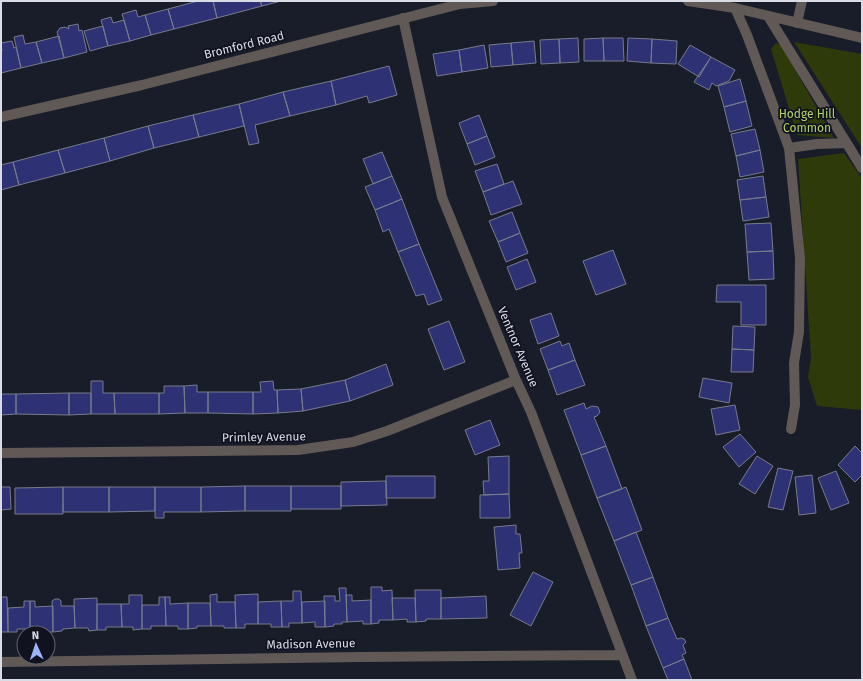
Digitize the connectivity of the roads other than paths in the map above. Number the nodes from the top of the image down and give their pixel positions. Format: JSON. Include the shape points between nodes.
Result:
{"nodes":[{"id":1,"x":493,"y":1,"type":"edge"},
{"id":2,"x":688,"y":1,"type":"edge"},
{"id":3,"x":802,"y":1,"type":"edge"},
{"id":4,"x":735,"y":8,"type":"junction"},
{"id":5,"x":768,"y":16,"type":"junction"},
{"id":6,"x":403,"y":18,"type":"junction"},
{"id":7,"x":797,"y":23,"type":"junction"},
{"id":8,"x":862,"y":38,"type":"edge"},
{"id":9,"x":1,"y":118,"type":"edge"},
{"id":10,"x":846,"y":143,"type":"junction"},
{"id":11,"x":789,"y":148,"type":"junction"},
{"id":12,"x":862,"y":168,"type":"edge"},
{"id":13,"x":516,"y":380,"type":"junction"},
{"id":14,"x":791,"y":429,"type":"dead end"},
{"id":15,"x":1,"y":453,"type":"edge"},
{"id":16,"x":622,"y":655,"type":"junction"},
{"id":17,"x":1,"y":662,"type":"edge"},
{"id":18,"x":632,"y":680,"type":"edge"}],
"edges":[{"from":1,"to":6,"type":"street","name":"Bromford Road","via":[[460,4]]},
{"from":2,"to":4,"type":"street"},
{"from":3,"to":7,"type":"street"},
{"from":4,"to":5,"type":"street"},
{"from":4,"to":11,"type":"street"},
{"from":5,"to":7,"type":"street"},
{"from":5,"to":10,"type":"street"},
{"from":6,"to":9,"type":"street","name":"Bromford Road","via":[[142,85]]},
{"from":6,"to":13,"type":"street","name":"Ventnor Avenue","via":[[442,197]]},
{"from":7,"to":8,"type":"street"},
{"from":10,"to":11,"type":"street"},
{"from":10,"to":12,"type":"street"},
{"from":11,"to":14,"type":"street","via":[[800,258],[799,332],[794,363],[795,405]]},
{"from":13,"to":15,"type":"street","name":"Primley Avenue","via":[[387,431],[327,447],[298,450]]},
{"from":13,"to":16,"type":"street","name":"Ventnor Avenue","via":[[531,412]]},
{"from":16,"to":17,"type":"street","name":"Madison Avenue"},
{"from":16,"to":18,"type":"street","name":"Ventnor Avenue"}]}
